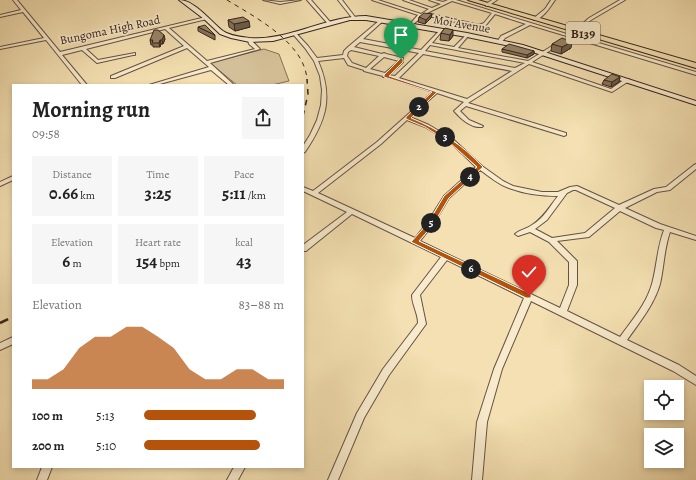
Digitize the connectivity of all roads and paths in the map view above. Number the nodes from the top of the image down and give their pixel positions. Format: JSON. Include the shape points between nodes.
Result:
{"nodes":[{"id":1,"x":15,"y":0,"type":"edge"},
{"id":2,"x":182,"y":0,"type":"edge"},
{"id":3,"x":264,"y":0,"type":"edge"},
{"id":4,"x":299,"y":0,"type":"edge"},
{"id":5,"x":309,"y":0,"type":"edge"},
{"id":6,"x":340,"y":0,"type":"edge"},
{"id":7,"x":374,"y":0,"type":"edge"},
{"id":8,"x":389,"y":0,"type":"edge"},
{"id":9,"x":405,"y":0,"type":"edge"},
{"id":10,"x":431,"y":0,"type":"edge"},
{"id":11,"x":451,"y":0,"type":"edge"},
{"id":12,"x":471,"y":0,"type":"edge"},
{"id":13,"x":495,"y":0,"type":"edge"},
{"id":14,"x":553,"y":0,"type":"edge"},
{"id":15,"x":623,"y":0,"type":"edge"},
{"id":16,"x":382,"y":3,"type":"junction"},
{"id":17,"x":442,"y":4,"type":"junction"},
{"id":18,"x":488,"y":5,"type":"junction"},
{"id":19,"x":432,"y":9,"type":"junction"},
{"id":20,"x":23,"y":11,"type":"junction"},
{"id":21,"x":494,"y":13,"type":"junction"},
{"id":22,"x":423,"y":15,"type":"junction"},
{"id":23,"x":0,"y":16,"type":"edge"},
{"id":24,"x":206,"y":18,"type":"junction"},
{"id":25,"x":354,"y":18,"type":"junction"},
{"id":26,"x":381,"y":21,"type":"junction"},
{"id":27,"x":532,"y":21,"type":"junction"},
{"id":28,"x":330,"y":24,"type":"junction"},
{"id":29,"x":410,"y":26,"type":"junction"},
{"id":30,"x":166,"y":28,"type":"junction"},
{"id":31,"x":576,"y":30,"type":"junction"},
{"id":32,"x":440,"y":31,"type":"junction"},
{"id":33,"x":294,"y":33,"type":"junction"},
{"id":34,"x":467,"y":35,"type":"junction"},
{"id":35,"x":569,"y":36,"type":"junction"},
{"id":36,"x":46,"y":39,"type":"junction"},
{"id":37,"x":250,"y":40,"type":"junction"},
{"id":38,"x":359,"y":40,"type":"junction"},
{"id":39,"x":499,"y":42,"type":"junction"},
{"id":40,"x":430,"y":44,"type":"junction"},
{"id":41,"x":188,"y":46,"type":"junction"},
{"id":42,"x":0,"y":48,"type":"edge"},
{"id":43,"x":82,"y":48,"type":"junction"},
{"id":44,"x":350,"y":48,"type":"junction"},
{"id":45,"x":456,"y":48,"type":"junction"},
{"id":46,"x":422,"y":52,"type":"junction"},
{"id":47,"x":542,"y":53,"type":"junction"},
{"id":48,"x":58,"y":54,"type":"junction"},
{"id":49,"x":134,"y":54,"type":"dead end"},
{"id":50,"x":384,"y":54,"type":"junction"},
{"id":51,"x":345,"y":56,"type":"junction"},
{"id":52,"x":315,"y":60,"type":"junction"},
{"id":53,"x":528,"y":62,"type":"junction"},
{"id":54,"x":206,"y":63,"type":"junction"},
{"id":55,"x":696,"y":66,"type":"edge"},
{"id":56,"x":212,"y":68,"type":"junction"},
{"id":57,"x":366,"y":70,"type":"junction"},
{"id":58,"x":516,"y":70,"type":"junction"},
{"id":59,"x":696,"y":74,"type":"edge"},
{"id":60,"x":386,"y":76,"type":"junction"},
{"id":61,"x":113,"y":77,"type":"dead end"},
{"id":62,"x":396,"y":79,"type":"junction"},
{"id":63,"x":627,"y":80,"type":"junction"},
{"id":64,"x":84,"y":84,"type":"edge"},
{"id":65,"x":155,"y":84,"type":"edge"},
{"id":66,"x":229,"y":84,"type":"edge"},
{"id":67,"x":435,"y":92,"type":"junction"},
{"id":68,"x":467,"y":103,"type":"junction"},
{"id":69,"x":696,"y":103,"type":"edge"},
{"id":70,"x":407,"y":118,"type":"junction"},
{"id":71,"x":480,"y":126,"type":"dead end"},
{"id":72,"x":564,"y":134,"type":"dead end"},
{"id":73,"x":304,"y":149,"type":"edge"},
{"id":74,"x":696,"y":166,"type":"edge"},
{"id":75,"x":480,"y":167,"type":"junction"},
{"id":76,"x":12,"y":178,"type":"edge"},
{"id":77,"x":0,"y":184,"type":"edge"},
{"id":78,"x":304,"y":190,"type":"edge"},
{"id":79,"x":564,"y":193,"type":"junction"},
{"id":80,"x":312,"y":194,"type":"junction"},
{"id":81,"x":619,"y":208,"type":"junction"},
{"id":82,"x":352,"y":211,"type":"junction"},
{"id":83,"x":531,"y":230,"type":"junction"},
{"id":84,"x":667,"y":230,"type":"junction"},
{"id":85,"x":518,"y":234,"type":"dead end"},
{"id":86,"x":696,"y":238,"type":"edge"},
{"id":87,"x":551,"y":240,"type":"junction"},
{"id":88,"x":415,"y":242,"type":"junction"},
{"id":89,"x":304,"y":248,"type":"edge"},
{"id":90,"x":445,"y":257,"type":"junction"},
{"id":91,"x":529,"y":296,"type":"junction"},
{"id":92,"x":562,"y":313,"type":"junction"},
{"id":93,"x":12,"y":341,"type":"edge"},
{"id":94,"x":621,"y":342,"type":"junction"},
{"id":95,"x":0,"y":347,"type":"edge"},
{"id":96,"x":696,"y":381,"type":"edge"},
{"id":97,"x":47,"y":468,"type":"edge"},
{"id":98,"x":239,"y":468,"type":"edge"},
{"id":99,"x":42,"y":480,"type":"edge"},
{"id":100,"x":232,"y":480,"type":"edge"},
{"id":101,"x":333,"y":480,"type":"edge"},
{"id":102,"x":477,"y":480,"type":"edge"}],
"edges":[{"from":1,"to":20,"type":"street"},
{"from":2,"to":24,"type":"street","name":"Moi Avenue"},
{"from":3,"to":4,"type":"street","via":[[280,3]]},
{"from":5,"to":28,"type":"street"},
{"from":6,"to":25,"type":"street"},
{"from":7,"to":16,"type":"street"},
{"from":8,"to":16,"type":"street"},
{"from":9,"to":19,"type":"street"},
{"from":10,"to":17,"type":"street"},
{"from":11,"to":17,"type":"street"},
{"from":11,"to":21,"type":"street"},
{"from":12,"to":18,"type":"main road","number":"B139"},
{"from":13,"to":18,"type":"street"},
{"from":14,"to":27,"type":"street","via":[[546,10]]},
{"from":15,"to":31,"type":"street"},
{"from":16,"to":22,"type":"street"},
{"from":17,"to":19,"type":"street"},
{"from":18,"to":27,"type":"main road","number":"B139"},
{"from":19,"to":22,"type":"street"},
{"from":20,"to":23,"type":"street"},
{"from":20,"to":36,"type":"street"},
{"from":21,"to":22,"type":"street","via":[[485,24],[479,26]]},
{"from":21,"to":27,"type":"street"},
{"from":22,"to":29,"type":"street"},
{"from":24,"to":30,"type":"street","name":"Bungoma High Road"},
{"from":24,"to":37,"type":"street","name":"Moi Avenue","via":[[228,35]]},
{"from":25,"to":26,"type":"street","name":"Moi Avenue"},
{"from":25,"to":28,"type":"street","name":"Moi Avenue"},
{"from":26,"to":29,"type":"street","name":"Moi Avenue"},
{"from":26,"to":38,"type":"street"},
{"from":27,"to":31,"type":"main road","number":"B139"},
{"from":27,"to":35,"type":"street"},
{"from":27,"to":39,"type":"street","via":[[503,37]]},
{"from":28,"to":33,"type":"street","name":"Moi Avenue"},
{"from":29,"to":32,"type":"street","name":"Moi Avenue"},
{"from":30,"to":41,"type":"street"},
{"from":30,"to":43,"type":"street","name":"Bungoma High Road"},
{"from":31,"to":35,"type":"street"},
{"from":31,"to":55,"type":"main road","number":"B139"},
{"from":32,"to":34,"type":"street","name":"Moi Avenue"},
{"from":32,"to":40,"type":"street"},
{"from":33,"to":37,"type":"street","name":"Moi Avenue","via":[[273,39]]},
{"from":33,"to":52,"type":"street","via":[[303,41]]},
{"from":34,"to":39,"type":"street","name":"Moi Avenue"},
{"from":34,"to":45,"type":"street"},
{"from":35,"to":47,"type":"street"},
{"from":35,"to":59,"type":"street"},
{"from":36,"to":42,"type":"street","name":"Bungoma High Road"},
{"from":36,"to":48,"type":"street","name":"Bungoma High Road"},
{"from":37,"to":54,"type":"street","via":[[258,49]]},
{"from":38,"to":44,"type":"street"},
{"from":38,"to":46,"type":"street"},
{"from":39,"to":47,"type":"street","name":"Moi Avenue"},
{"from":40,"to":45,"type":"street"},
{"from":40,"to":46,"type":"street"},
{"from":41,"to":54,"type":"street"},
{"from":41,"to":61,"type":"street"},
{"from":43,"to":48,"type":"street","name":"Bungoma High Road"},
{"from":43,"to":49,"type":"street","via":[[97,62]]},
{"from":44,"to":50,"type":"street"},
{"from":44,"to":51,"type":"street"},
{"from":45,"to":53,"type":"street"},
{"from":46,"to":58,"type":"street"},
{"from":46,"to":62,"type":"street"},
{"from":47,"to":53,"type":"street"},
{"from":47,"to":63,"type":"street","name":"Moi Avenue"},
{"from":48,"to":64,"type":"street"},
{"from":50,"to":57,"type":"street"},
{"from":50,"to":60,"type":"street","via":[[399,58],[401,61]]},
{"from":51,"to":52,"type":"street"},
{"from":51,"to":57,"type":"street","via":[[350,64]]},
{"from":52,"to":73,"type":"street","via":[[325,83],[325,95],[317,128]]},
{"from":53,"to":58,"type":"street"},
{"from":53,"to":63,"type":"street","via":[[612,91]]},
{"from":54,"to":56,"type":"street"},
{"from":56,"to":65,"type":"street"},
{"from":56,"to":66,"type":"street"},
{"from":57,"to":60,"type":"street"},
{"from":58,"to":68,"type":"street"},
{"from":60,"to":62,"type":"street"},
{"from":62,"to":67,"type":"street"},
{"from":63,"to":69,"type":"street","name":"Moi Avenue"},
{"from":67,"to":68,"type":"street"},
{"from":67,"to":70,"type":"street"},
{"from":68,"to":71,"type":"street","via":[[458,113],[467,121]]},
{"from":68,"to":72,"type":"street"},
{"from":70,"to":75,"type":"street","via":[[427,126],[452,142]]},
{"from":70,"to":80,"type":"street","via":[[379,143]]},
{"from":74,"to":81,"type":"street","via":[[668,189],[656,190]]},
{"from":75,"to":79,"type":"street","via":[[510,187],[542,194]]},
{"from":75,"to":88,"type":"street","via":[[446,197],[430,224]]},
{"from":76,"to":77,"type":"street"},
{"from":78,"to":80,"type":"street"},
{"from":79,"to":81,"type":"street","via":[[577,188]]},
{"from":79,"to":83,"type":"street","via":[[542,223]]},
{"from":80,"to":82,"type":"street"},
{"from":81,"to":84,"type":"street"},
{"from":81,"to":87,"type":"street","via":[[587,235]]},
{"from":82,"to":88,"type":"street"},
{"from":82,"to":89,"type":"street"},
{"from":83,"to":85,"type":"street"},
{"from":83,"to":87,"type":"street"},
{"from":84,"to":86,"type":"street"},
{"from":84,"to":94,"type":"street","via":[[662,242],[656,285],[649,304]]},
{"from":87,"to":92,"type":"street","via":[[573,261],[573,285]]},
{"from":88,"to":90,"type":"street"},
{"from":90,"to":91,"type":"street"},
{"from":90,"to":101,"type":"street","via":[[416,295],[422,324],[386,372],[360,416]]},
{"from":91,"to":92,"type":"street"},
{"from":91,"to":102,"type":"street","via":[[498,370],[482,422]]},
{"from":92,"to":94,"type":"street"},
{"from":93,"to":95,"type":"street"},
{"from":94,"to":96,"type":"street","via":[[676,368]]},
{"from":97,"to":99,"type":"street"},
{"from":98,"to":100,"type":"street"}]}
